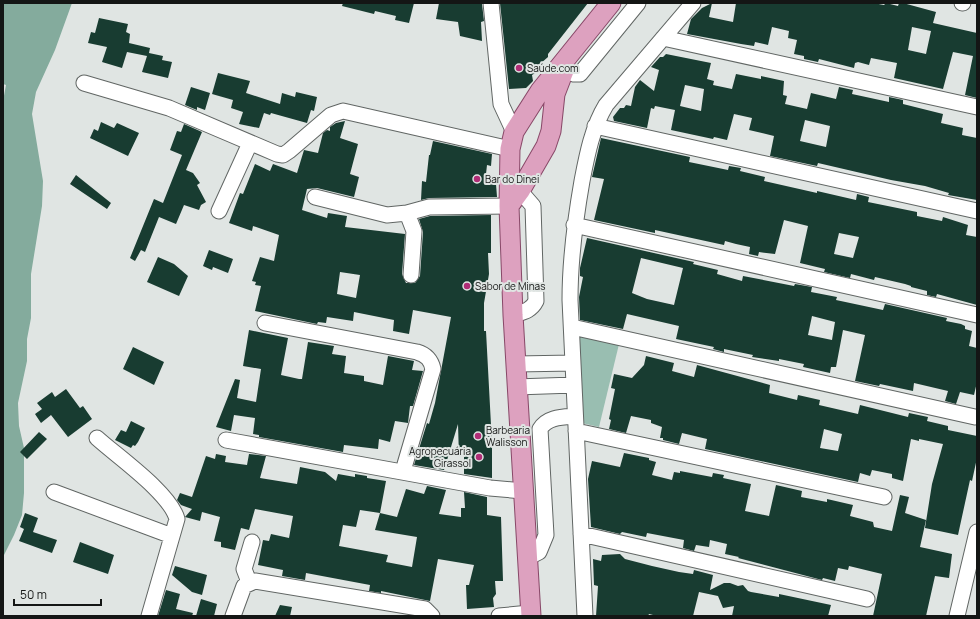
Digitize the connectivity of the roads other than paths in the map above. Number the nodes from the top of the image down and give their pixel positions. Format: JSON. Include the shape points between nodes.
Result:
{"nodes":[{"id":1,"x":490,"y":3,"type":"edge"},
{"id":2,"x":611,"y":3,"type":"edge"},
{"id":3,"x":638,"y":3,"type":"edge"},
{"id":4,"x":693,"y":3,"type":"edge"},
{"id":5,"x":662,"y":38,"type":"junction"},
{"id":6,"x":566,"y":62,"type":"junction"},
{"id":7,"x":84,"y":83,"type":"dead end"},
{"id":8,"x":501,"y":104,"type":"junction"},
{"id":9,"x":977,"y":107,"type":"edge"},
{"id":10,"x":527,"y":110,"type":"junction"},
{"id":11,"x":551,"y":121,"type":"junction"},
{"id":12,"x":595,"y":126,"type":"junction"},
{"id":13,"x":250,"y":144,"type":"junction"},
{"id":14,"x":511,"y":146,"type":"junction"},
{"id":15,"x":538,"y":161,"type":"junction"},
{"id":16,"x":315,"y":197,"type":"dead end"},
{"id":17,"x":515,"y":198,"type":"junction"},
{"id":18,"x":220,"y":211,"type":"dead end"},
{"id":19,"x":977,"y":211,"type":"edge"},
{"id":20,"x":407,"y":213,"type":"junction"},
{"id":21,"x":574,"y":225,"type":"junction"},
{"id":22,"x":411,"y":275,"type":"dead end"},
{"id":23,"x":977,"y":315,"type":"edge"},
{"id":24,"x":265,"y":323,"type":"dead end"},
{"id":25,"x":572,"y":327,"type":"junction"},
{"id":26,"x":573,"y":363,"type":"junction"},
{"id":27,"x":516,"y":364,"type":"junction"},
{"id":28,"x":574,"y":385,"type":"junction"},
{"id":29,"x":516,"y":386,"type":"junction"},
{"id":30,"x":575,"y":416,"type":"junction"},
{"id":31,"x":975,"y":416,"type":"dead end"},
{"id":32,"x":576,"y":431,"type":"junction"},
{"id":33,"x":96,"y":438,"type":"dead end"},
{"id":34,"x":226,"y":440,"type":"dead end"},
{"id":35,"x":403,"y":471,"type":"junction"},
{"id":36,"x":523,"y":491,"type":"junction"},
{"id":37,"x":54,"y":492,"type":"dead end"},
{"id":38,"x":884,"y":497,"type":"dead end"},
{"id":39,"x":977,"y":532,"type":"edge"},
{"id":40,"x":581,"y":534,"type":"junction"},
{"id":41,"x":172,"y":536,"type":"junction"},
{"id":42,"x":252,"y":542,"type":"dead end"},
{"id":43,"x":527,"y":558,"type":"junction"},
{"id":44,"x":249,"y":582,"type":"junction"},
{"id":45,"x":867,"y":599,"type":"dead end"},
{"id":46,"x":530,"y":615,"type":"edge"},
{"id":47,"x":149,"y":616,"type":"edge"},
{"id":48,"x":233,"y":616,"type":"edge"},
{"id":49,"x":432,"y":616,"type":"edge"},
{"id":50,"x":499,"y":616,"type":"edge"},
{"id":51,"x":585,"y":616,"type":"edge"},
{"id":52,"x":957,"y":616,"type":"edge"}],
"edges":[{"from":1,"to":8,"type":"street"},
{"from":2,"to":6,"type":"main road"},
{"from":3,"to":6,"type":"street","via":[[580,74],[574,74]]},
{"from":4,"to":5,"type":"street"},
{"from":5,"to":9,"type":"street"},
{"from":5,"to":12,"type":"street","via":[[606,105]]},
{"from":6,"to":10,"type":"main road"},
{"from":6,"to":11,"type":"main road","via":[[555,94]]},
{"from":7,"to":13,"type":"street","via":[[169,108]]},
{"from":8,"to":10,"type":"street"},
{"from":8,"to":14,"type":"street"},
{"from":10,"to":11,"type":"main road","via":[[540,112]]},
{"from":10,"to":14,"type":"main road"},
{"from":11,"to":15,"type":"main road","via":[[551,131]]},
{"from":12,"to":19,"type":"street"},
{"from":12,"to":21,"type":"street"},
{"from":13,"to":14,"type":"street","via":[[283,155],[331,114],[343,111]]},
{"from":13,"to":18,"type":"street"},
{"from":14,"to":15,"type":"main road","via":[[523,166]]},
{"from":14,"to":17,"type":"main road"},
{"from":15,"to":17,"type":"main road"},
{"from":16,"to":20,"type":"street","via":[[387,215]]},
{"from":17,"to":20,"type":"street","via":[[429,207]]},
{"from":17,"to":27,"type":"main road","via":[[513,315]]},
{"from":20,"to":22,"type":"street","via":[[414,231]]},
{"from":21,"to":23,"type":"street"},
{"from":21,"to":25,"type":"street","via":[[570,269]]},
{"from":24,"to":35,"type":"street","via":[[417,352],[428,357],[433,369]]},
{"from":25,"to":26,"type":"street"},
{"from":25,"to":31,"type":"street"},
{"from":26,"to":27,"type":"street"},
{"from":26,"to":28,"type":"street"},
{"from":27,"to":29,"type":"main road"},
{"from":28,"to":29,"type":"street"},
{"from":28,"to":30,"type":"street"},
{"from":29,"to":36,"type":"main road"},
{"from":30,"to":32,"type":"street"},
{"from":30,"to":43,"type":"street","via":[[553,419],[540,429],[546,535],[539,552]]},
{"from":32,"to":38,"type":"street"},
{"from":32,"to":40,"type":"street"},
{"from":33,"to":41,"type":"street","via":[[170,502],[177,519]]},
{"from":34,"to":35,"type":"street"},
{"from":35,"to":36,"type":"street","via":[[490,488]]},
{"from":36,"to":43,"type":"main road"},
{"from":37,"to":41,"type":"street"},
{"from":39,"to":52,"type":"street"},
{"from":40,"to":45,"type":"street"},
{"from":40,"to":51,"type":"street"},
{"from":41,"to":47,"type":"street"},
{"from":42,"to":44,"type":"street","via":[[244,569]]},
{"from":43,"to":46,"type":"main road"},
{"from":44,"to":48,"type":"street","via":[[241,592]]},
{"from":44,"to":49,"type":"street","via":[[259,581],[425,609]]},
{"from":46,"to":50,"type":"street"}]}
